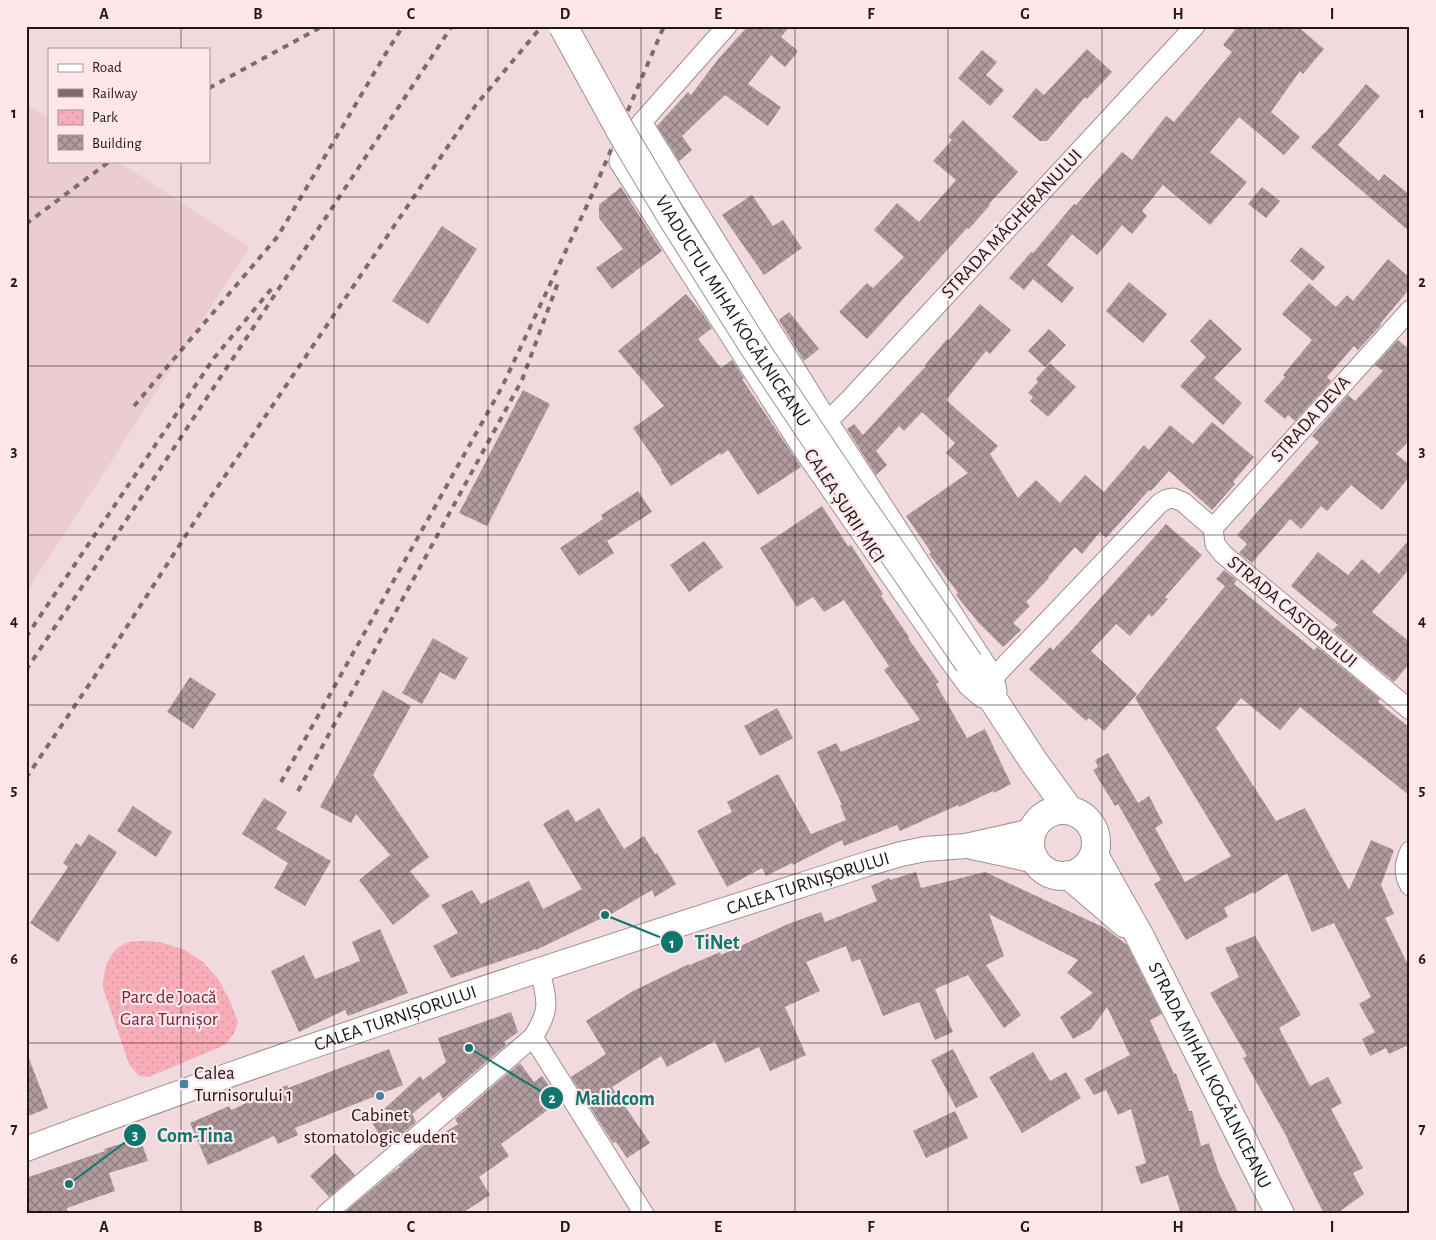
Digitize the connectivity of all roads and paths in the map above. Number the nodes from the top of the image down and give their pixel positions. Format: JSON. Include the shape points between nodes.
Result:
{"nodes":[{"id":1,"x":563,"y":26,"type":"edge"},
{"id":2,"x":726,"y":26,"type":"edge"},
{"id":3,"x":1194,"y":26,"type":"edge"},
{"id":4,"x":642,"y":122,"type":"junction"},
{"id":5,"x":1410,"y":310,"type":"edge"},
{"id":6,"x":828,"y":421,"type":"junction"},
{"id":7,"x":801,"y":447,"type":"junction"},
{"id":8,"x":1213,"y":528,"type":"junction"},
{"id":9,"x":994,"y":677,"type":"junction"},
{"id":10,"x":999,"y":707,"type":"junction"},
{"id":11,"x":1410,"y":710,"type":"edge"},
{"id":12,"x":1048,"y":819,"type":"junction"},
{"id":13,"x":966,"y":846,"type":"junction"},
{"id":14,"x":1410,"y":851,"type":"edge"},
{"id":15,"x":1094,"y":855,"type":"junction"},
{"id":16,"x":1036,"y":861,"type":"junction"},
{"id":17,"x":1069,"y":876,"type":"junction"},
{"id":18,"x":1410,"y":886,"type":"edge"},
{"id":19,"x":1140,"y":935,"type":"junction"},
{"id":20,"x":540,"y":971,"type":"junction"},
{"id":21,"x":533,"y":1037,"type":"junction"},
{"id":22,"x":26,"y":1149,"type":"edge"},
{"id":23,"x":326,"y":1214,"type":"edge"},
{"id":24,"x":644,"y":1214,"type":"edge"},
{"id":25,"x":1280,"y":1214,"type":"edge"}],
"edges":[{"from":1,"to":10,"type":"main road","name":"VIADUCTUL MIHAI KOGĂLNICEANU","bridge":true,"via":[[638,161],[754,347]]},
{"from":2,"to":4,"type":"street"},
{"from":3,"to":6,"type":"street","name":"STRADA MĂGHERANULUI"},
{"from":4,"to":6,"type":"street"},
{"from":4,"to":7,"type":"street","via":[[623,147],[619,162]]},
{"from":5,"to":8,"type":"street","name":"STRADA DEVA"},
{"from":6,"to":7,"type":"street","name":"CALEA ȘURII MICI"},
{"from":6,"to":9,"type":"street","name":"CALEA ȘURII MICI"},
{"from":7,"to":10,"type":"street","name":"CALEA ȘURII MICI","via":[[968,686]]},
{"from":8,"to":9,"type":"street","via":[[1183,502],[1173,498],[1160,503]]},
{"from":8,"to":11,"type":"street","name":"STRADA CASTORULUI","via":[[1215,544],[1223,554]]},
{"from":9,"to":10,"type":"street","name":"CALEA ȘURII MICI"},
{"from":10,"to":12,"type":"main road","name":"CALEA ȘURII MICI","via":[[1034,762]]},
{"from":12,"to":13,"type":"street","name":"CALEA TURNIȘORULUI"},
{"from":12,"to":15,"type":"main road","via":[[1078,813],[1086,819],[1096,836]]},
{"from":12,"to":16,"type":"main road","via":[[1030,846]]},
{"from":13,"to":16,"type":"street","name":"CALEA TURNIȘORULUI"},
{"from":13,"to":20,"type":"street","name":"CALEA TURNIȘORULUI","via":[[901,854]]},
{"from":14,"to":18,"type":"street","via":[[1405,873]]},
{"from":15,"to":17,"type":"main road","via":[[1080,872]]},
{"from":15,"to":19,"type":"main road","name":"STRADA MIHAIL KOGĂLNICEANU"},
{"from":16,"to":17,"type":"main road","via":[[1050,873]]},
{"from":17,"to":19,"type":"main road","name":"STRADA MIHAIL KOGĂLNICEANU"},
{"from":19,"to":25,"type":"main road","name":"STRADA MIHAIL KOGĂLNICEANU"},
{"from":20,"to":21,"type":"street","via":[[546,1009]]},
{"from":20,"to":22,"type":"street","name":"CALEA TURNIȘORULUI","via":[[268,1060]]},
{"from":21,"to":23,"type":"street"},
{"from":21,"to":24,"type":"street"}]}
